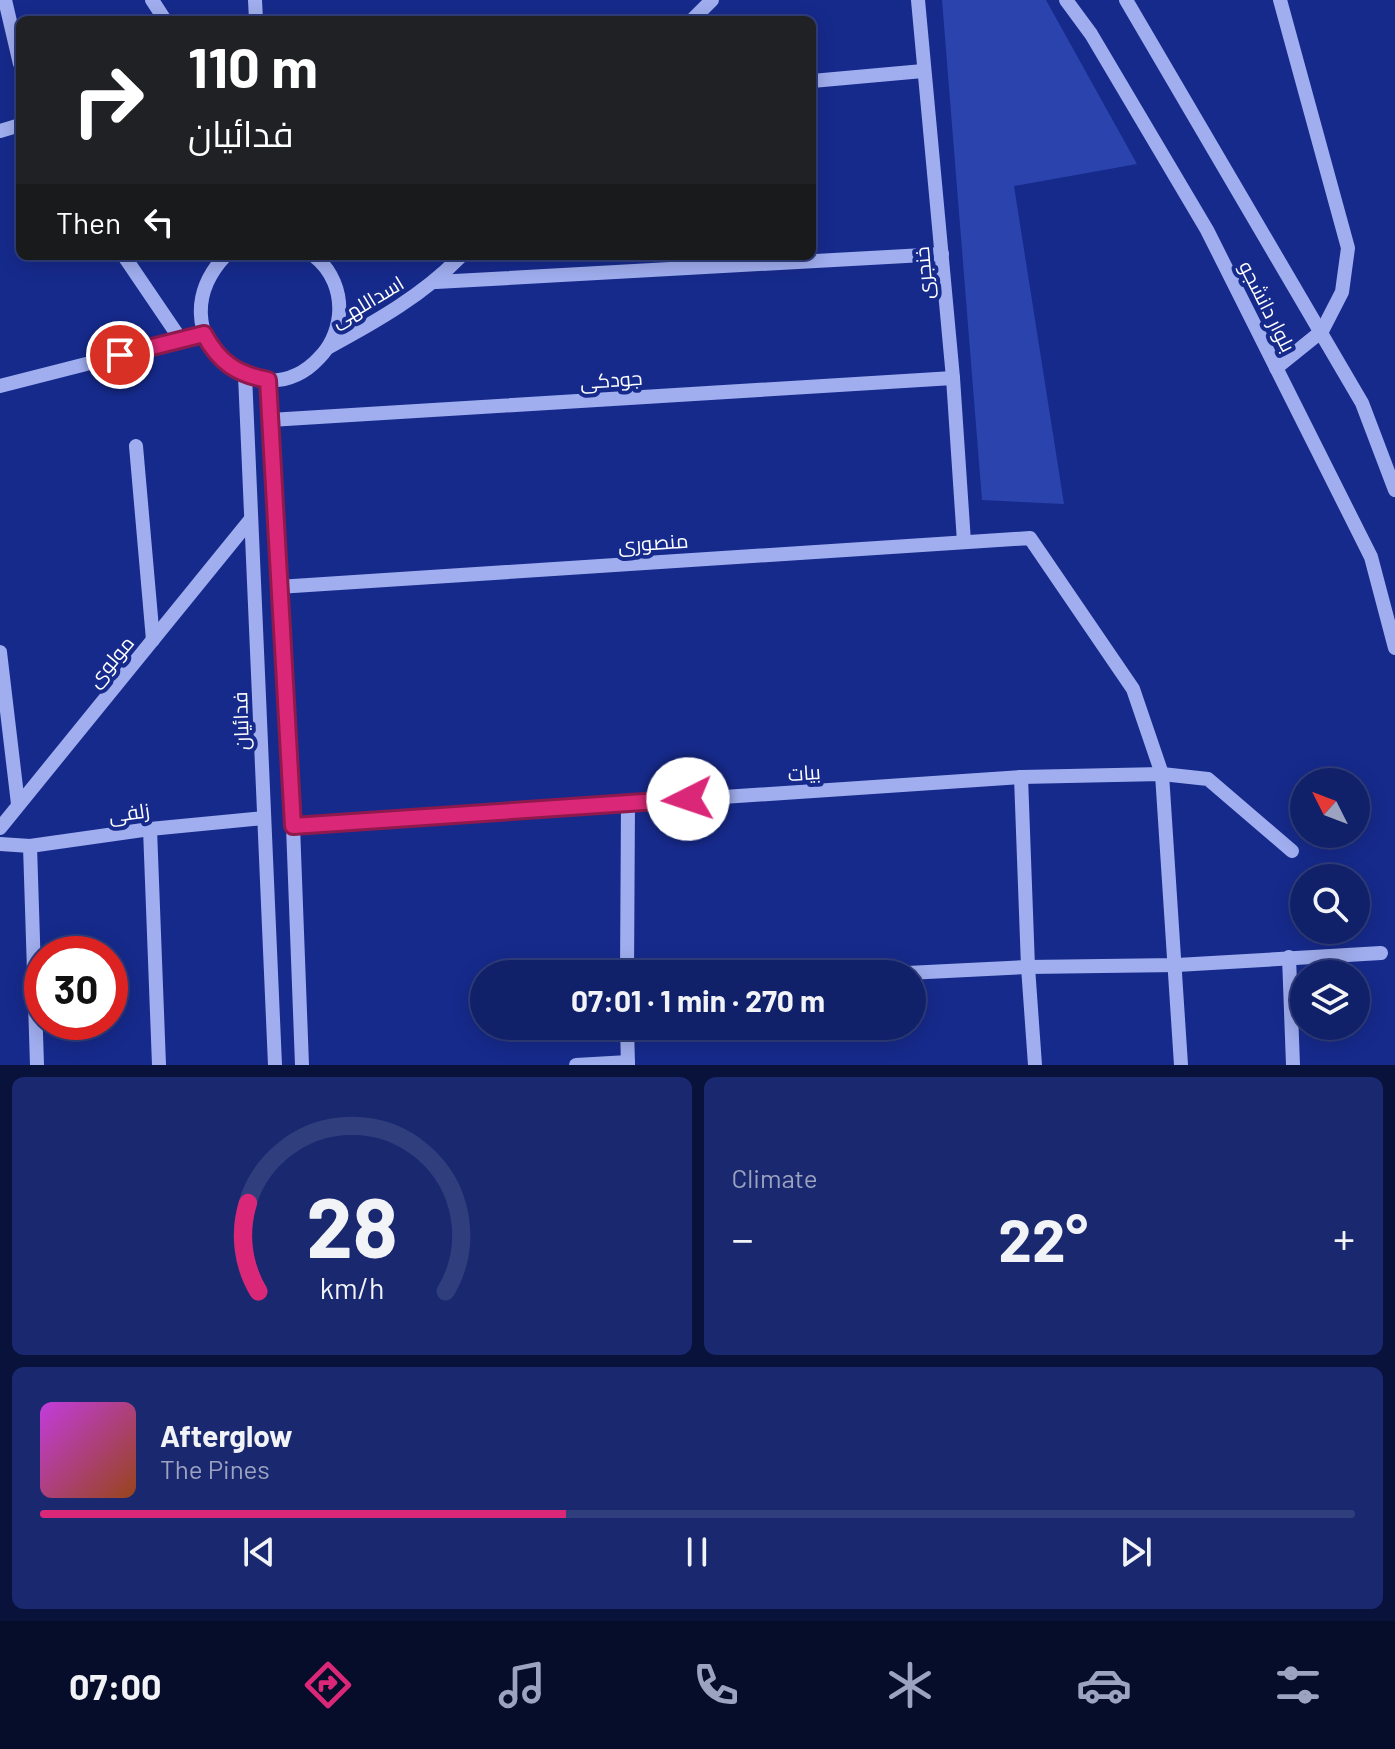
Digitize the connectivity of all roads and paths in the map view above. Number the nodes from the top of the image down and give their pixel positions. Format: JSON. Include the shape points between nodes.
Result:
{"nodes":[{"id":1,"x":5,"y":0,"type":"edge"},
{"id":2,"x":712,"y":0,"type":"edge"},
{"id":3,"x":918,"y":0,"type":"edge"},
{"id":4,"x":1066,"y":0,"type":"edge"},
{"id":5,"x":1126,"y":0,"type":"edge"},
{"id":6,"x":1280,"y":0,"type":"edge"},
{"id":7,"x":696,"y":16,"type":"edge"},
{"id":8,"x":16,"y":47,"type":"edge"},
{"id":9,"x":923,"y":71,"type":"junction"},
{"id":10,"x":816,"y":81,"type":"edge"},
{"id":11,"x":942,"y":254,"type":"junction"},
{"id":12,"x":127,"y":260,"type":"edge"},
{"id":13,"x":221,"y":260,"type":"edge"},
{"id":14,"x":319,"y":260,"type":"edge"},
{"id":15,"x":457,"y":260,"type":"edge"},
{"id":16,"x":436,"y":282,"type":"junction"},
{"id":17,"x":1322,"y":331,"type":"junction"},
{"id":18,"x":204,"y":334,"type":"junction"},
{"id":19,"x":181,"y":340,"type":"junction"},
{"id":20,"x":329,"y":348,"type":"junction"},
{"id":21,"x":1276,"y":368,"type":"junction"},
{"id":22,"x":245,"y":375,"type":"junction"},
{"id":23,"x":953,"y":378,"type":"junction"},
{"id":24,"x":268,"y":380,"type":"junction"},
{"id":25,"x":0,"y":386,"type":"edge"},
{"id":26,"x":270,"y":420,"type":"junction"},
{"id":27,"x":136,"y":446,"type":"dead end"},
{"id":28,"x":1395,"y":490,"type":"edge"},
{"id":29,"x":251,"y":519,"type":"junction"},
{"id":30,"x":964,"y":542,"type":"junction"},
{"id":31,"x":278,"y":587,"type":"junction"},
{"id":32,"x":153,"y":640,"type":"junction"},
{"id":33,"x":1395,"y":648,"type":"edge"},
{"id":34,"x":0,"y":652,"type":"edge"},
{"id":35,"x":1162,"y":774,"type":"junction"},
{"id":36,"x":1021,"y":777,"type":"junction"},
{"id":37,"x":628,"y":803,"type":"junction"},
{"id":38,"x":18,"y":804,"type":"junction"},
{"id":39,"x":264,"y":818,"type":"junction"},
{"id":40,"x":293,"y":826,"type":"junction"},
{"id":41,"x":0,"y":828,"type":"edge"},
{"id":42,"x":150,"y":829,"type":"junction"},
{"id":43,"x":0,"y":844,"type":"edge"},
{"id":44,"x":30,"y":846,"type":"junction"},
{"id":45,"x":1292,"y":851,"type":"dead end"},
{"id":46,"x":1381,"y":953,"type":"dead end"},
{"id":47,"x":1289,"y":957,"type":"junction"},
{"id":48,"x":627,"y":960,"type":"edge"},
{"id":49,"x":1177,"y":965,"type":"junction"},
{"id":50,"x":1028,"y":967,"type":"junction"},
{"id":51,"x":926,"y":972,"type":"edge"},
{"id":52,"x":627,"y":1040,"type":"edge"},
{"id":53,"x":628,"y":1064,"type":"edge"},
{"id":54,"x":37,"y":1065,"type":"edge"},
{"id":55,"x":159,"y":1065,"type":"edge"},
{"id":56,"x":275,"y":1065,"type":"edge"},
{"id":57,"x":302,"y":1065,"type":"edge"},
{"id":58,"x":576,"y":1065,"type":"edge"},
{"id":59,"x":1035,"y":1065,"type":"edge"},
{"id":60,"x":1181,"y":1065,"type":"edge"},
{"id":61,"x":1293,"y":1065,"type":"edge"}],
"edges":[{"from":1,"to":8,"type":"street"},
{"from":2,"to":7,"type":"street"},
{"from":3,"to":9,"type":"street","name":"خنجری"},
{"from":4,"to":21,"type":"street","name":"بلوار دانشجو","via":[[1207,230]]},
{"from":5,"to":17,"type":"street","name":"بلوار دانشجو"},
{"from":6,"to":17,"type":"street","via":[[1348,248],[1342,292]]},
{"from":9,"to":10,"type":"street"},
{"from":9,"to":11,"type":"street","name":"خنجری"},
{"from":11,"to":16,"type":"street"},
{"from":11,"to":23,"type":"street","name":"خنجری"},
{"from":12,"to":19,"type":"street"},
{"from":13,"to":18,"type":"street","via":[[202,292]]},
{"from":14,"to":20,"type":"street","via":[[335,282],[340,304]]},
{"from":15,"to":16,"type":"street","name":"اسداللهی"},
{"from":16,"to":20,"type":"street","name":"اسداللهی"},
{"from":17,"to":21,"type":"street"},
{"from":17,"to":28,"type":"street","name":"بلوار دانشجو","via":[[1362,403]]},
{"from":18,"to":19,"type":"street"},
{"from":18,"to":22,"type":"street","via":[[227,366]]},
{"from":19,"to":25,"type":"street"},
{"from":20,"to":24,"type":"street","name":"اسداللهی","via":[[313,365]]},
{"from":21,"to":33,"type":"street","name":"بلوار دانشجو","via":[[1371,557]]},
{"from":22,"to":24,"type":"street"},
{"from":22,"to":29,"type":"street","name":"فدائیان"},
{"from":23,"to":26,"type":"street","name":"جودکی"},
{"from":23,"to":30,"type":"street","name":"خنجری"},
{"from":24,"to":26,"type":"street"},
{"from":26,"to":31,"type":"street"},
{"from":27,"to":32,"type":"street"},
{"from":29,"to":32,"type":"street","name":"مولوی"},
{"from":29,"to":39,"type":"street","name":"فدائیان"},
{"from":30,"to":31,"type":"street","name":"منصوری"},
{"from":30,"to":35,"type":"street","name":"منصوری","via":[[1030,538],[1133,689]]},
{"from":31,"to":40,"type":"street"},
{"from":32,"to":38,"type":"street","name":"مولوی"},
{"from":34,"to":38,"type":"street"},
{"from":35,"to":36,"type":"street","name":"بیات"},
{"from":35,"to":45,"type":"street","name":"بیات","via":[[1208,779]]},
{"from":35,"to":49,"type":"street"},
{"from":36,"to":37,"type":"street","name":"بیات"},
{"from":36,"to":50,"type":"street"},
{"from":37,"to":40,"type":"street","name":"بیات"},
{"from":37,"to":48,"type":"street"},
{"from":38,"to":41,"type":"street","name":"مولوی"},
{"from":39,"to":42,"type":"street","name":"زلفی"},
{"from":39,"to":56,"type":"street","name":"فدائیان"},
{"from":40,"to":57,"type":"street"},
{"from":42,"to":44,"type":"street","name":"زلفی"},
{"from":42,"to":55,"type":"street"},
{"from":43,"to":44,"type":"street","name":"زلفی"},
{"from":44,"to":54,"type":"street"},
{"from":46,"to":47,"type":"street"},
{"from":47,"to":49,"type":"street"},
{"from":47,"to":61,"type":"street"},
{"from":49,"to":50,"type":"street"},
{"from":49,"to":60,"type":"street"},
{"from":50,"to":51,"type":"street"},
{"from":50,"to":59,"type":"street"},
{"from":52,"to":53,"type":"street"},
{"from":53,"to":58,"type":"street"}]}
